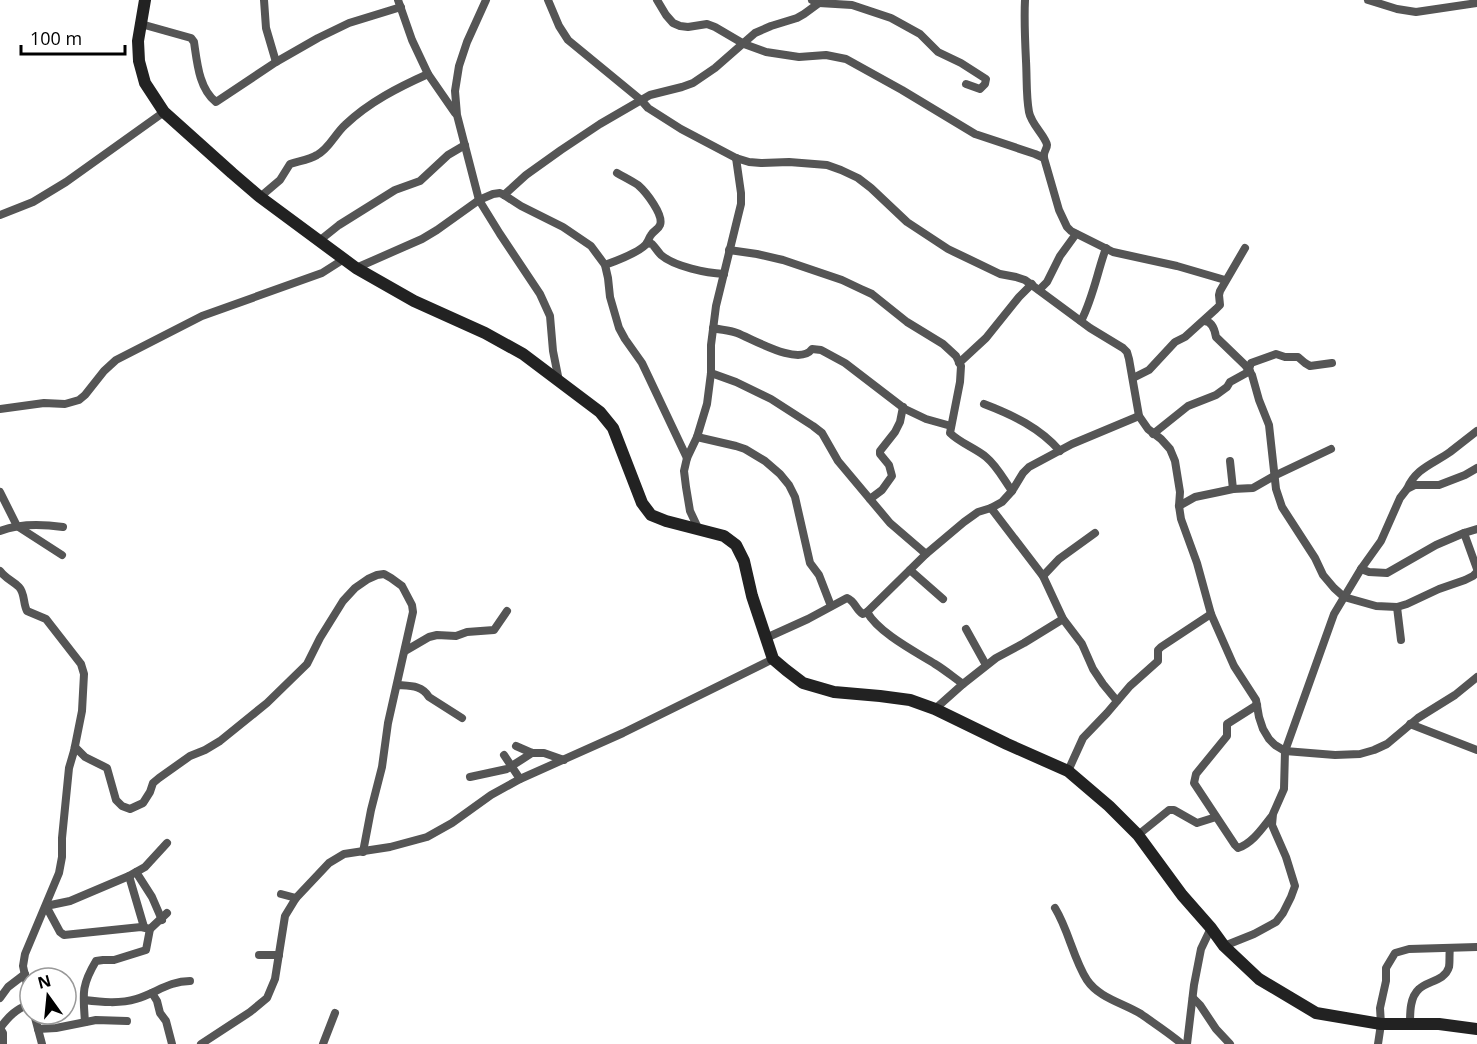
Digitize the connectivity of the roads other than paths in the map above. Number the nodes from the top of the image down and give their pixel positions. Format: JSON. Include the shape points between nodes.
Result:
{"nodes":[{"id":1,"x":145,"y":0,"type":"edge"},
{"id":2,"x":264,"y":0,"type":"edge"},
{"id":3,"x":486,"y":0,"type":"edge"},
{"id":4,"x":548,"y":0,"type":"edge"},
{"id":5,"x":657,"y":0,"type":"edge"},
{"id":6,"x":1025,"y":0,"type":"edge"},
{"id":7,"x":1368,"y":0,"type":"edge"},
{"id":8,"x":819,"y":1,"type":"edge"},
{"id":9,"x":1477,"y":3,"type":"edge"},
{"id":10,"x":400,"y":4,"type":"edge"},
{"id":11,"x":141,"y":24,"type":"junction"},
{"id":12,"x":744,"y":44,"type":"junction"},
{"id":13,"x":276,"y":62,"type":"junction"},
{"id":14,"x":428,"y":74,"type":"junction"},
{"id":15,"x":966,"y":84,"type":"dead end"},
{"id":16,"x":641,"y":100,"type":"junction"},
{"id":17,"x":164,"y":112,"type":"junction"},
{"id":18,"x":457,"y":116,"type":"junction"},
{"id":19,"x":465,"y":145,"type":"junction"},
{"id":20,"x":736,"y":158,"type":"junction"},
{"id":21,"x":1044,"y":158,"type":"junction"},
{"id":22,"x":617,"y":173,"type":"dead end"},
{"id":23,"x":504,"y":195,"type":"junction"},
{"id":24,"x":260,"y":197,"type":"junction"},
{"id":25,"x":479,"y":200,"type":"junction"},
{"id":26,"x":0,"y":215,"type":"edge"},
{"id":27,"x":1076,"y":234,"type":"junction"},
{"id":28,"x":319,"y":241,"type":"junction"},
{"id":29,"x":647,"y":243,"type":"junction"},
{"id":30,"x":1106,"y":248,"type":"junction"},
{"id":31,"x":1245,"y":248,"type":"dead end"},
{"id":32,"x":729,"y":250,"type":"junction"},
{"id":33,"x":344,"y":259,"type":"junction"},
{"id":34,"x":605,"y":265,"type":"junction"},
{"id":35,"x":356,"y":268,"type":"junction"},
{"id":36,"x":724,"y":274,"type":"junction"},
{"id":37,"x":1226,"y":280,"type":"junction"},
{"id":38,"x":1035,"y":287,"type":"junction"},
{"id":39,"x":1081,"y":321,"type":"junction"},
{"id":40,"x":1203,"y":321,"type":"junction"},
{"id":41,"x":713,"y":328,"type":"junction"},
{"id":42,"x":959,"y":363,"type":"junction"},
{"id":43,"x":1332,"y":363,"type":"dead end"},
{"id":44,"x":1249,"y":370,"type":"junction"},
{"id":45,"x":711,"y":373,"type":"junction"},
{"id":46,"x":1133,"y":378,"type":"junction"},
{"id":47,"x":559,"y":381,"type":"junction"},
{"id":48,"x":984,"y":405,"type":"dead end"},
{"id":49,"x":903,"y":407,"type":"junction"},
{"id":50,"x":0,"y":409,"type":"edge"},
{"id":51,"x":1139,"y":416,"type":"junction"},
{"id":52,"x":951,"y":426,"type":"junction"},
{"id":53,"x":1477,"y":431,"type":"edge"},
{"id":54,"x":1153,"y":434,"type":"junction"},
{"id":55,"x":697,"y":437,"type":"junction"},
{"id":56,"x":1331,"y":449,"type":"dead end"},
{"id":57,"x":1060,"y":451,"type":"junction"},
{"id":58,"x":687,"y":458,"type":"junction"},
{"id":59,"x":1230,"y":461,"type":"dead end"},
{"id":60,"x":1477,"y":468,"type":"edge"},
{"id":61,"x":1274,"y":476,"type":"junction"},
{"id":62,"x":1233,"y":489,"type":"junction"},
{"id":63,"x":1407,"y":489,"type":"junction"},
{"id":64,"x":0,"y":492,"type":"edge"},
{"id":65,"x":1012,"y":492,"type":"junction"},
{"id":66,"x":870,"y":499,"type":"junction"},
{"id":67,"x":1179,"y":506,"type":"junction"},
{"id":68,"x":991,"y":508,"type":"junction"},
{"id":69,"x":17,"y":526,"type":"junction"},
{"id":70,"x":63,"y":527,"type":"dead end"},
{"id":71,"x":698,"y":528,"type":"junction"},
{"id":72,"x":1477,"y":529,"type":"edge"},
{"id":73,"x":0,"y":531,"type":"edge"},
{"id":74,"x":1095,"y":532,"type":"dead end"},
{"id":75,"x":1464,"y":533,"type":"junction"},
{"id":76,"x":926,"y":554,"type":"junction"},
{"id":77,"x":62,"y":555,"type":"dead end"},
{"id":78,"x":1361,"y":569,"type":"junction"},
{"id":79,"x":910,"y":570,"type":"junction"},
{"id":80,"x":0,"y":571,"type":"edge"},
{"id":81,"x":1477,"y":572,"type":"edge"},
{"id":82,"x":1043,"y":576,"type":"junction"},
{"id":83,"x":1344,"y":597,"type":"junction"},
{"id":84,"x":943,"y":599,"type":"dead end"},
{"id":85,"x":831,"y":606,"type":"junction"},
{"id":86,"x":1397,"y":607,"type":"junction"},
{"id":87,"x":507,"y":612,"type":"dead end"},
{"id":88,"x":867,"y":612,"type":"junction"},
{"id":89,"x":1211,"y":614,"type":"junction"},
{"id":90,"x":1063,"y":619,"type":"junction"},
{"id":91,"x":966,"y":629,"type":"dead end"},
{"id":92,"x":766,"y":638,"type":"junction"},
{"id":93,"x":1401,"y":640,"type":"dead end"},
{"id":94,"x":405,"y":651,"type":"junction"},
{"id":95,"x":772,"y":659,"type":"junction"},
{"id":96,"x":986,"y":665,"type":"junction"},
{"id":97,"x":1477,"y":677,"type":"edge"},
{"id":98,"x":963,"y":684,"type":"junction"},
{"id":99,"x":397,"y":686,"type":"junction"},
{"id":100,"x":1117,"y":701,"type":"junction"},
{"id":101,"x":1257,"y":705,"type":"junction"},
{"id":102,"x":935,"y":708,"type":"junction"},
{"id":103,"x":462,"y":718,"type":"dead end"},
{"id":104,"x":1410,"y":724,"type":"junction"},
{"id":105,"x":516,"y":746,"type":"dead end"},
{"id":106,"x":75,"y":747,"type":"junction"},
{"id":107,"x":1477,"y":750,"type":"edge"},
{"id":108,"x":1286,"y":751,"type":"junction"},
{"id":109,"x":532,"y":753,"type":"junction"},
{"id":110,"x":504,"y":755,"type":"dead end"},
{"id":111,"x":564,"y":760,"type":"junction"},
{"id":112,"x":512,"y":766,"type":"junction"},
{"id":113,"x":1068,"y":771,"type":"junction"},
{"id":114,"x":470,"y":777,"type":"dead end"},
{"id":115,"x":520,"y":779,"type":"junction"},
{"id":116,"x":1273,"y":814,"type":"junction"},
{"id":117,"x":1216,"y":817,"type":"junction"},
{"id":118,"x":1138,"y":835,"type":"junction"},
{"id":119,"x":167,"y":843,"type":"dead end"},
{"id":120,"x":363,"y":852,"type":"junction"},
{"id":121,"x":132,"y":874,"type":"junction"},
{"id":122,"x":281,"y":894,"type":"dead end"},
{"id":123,"x":296,"y":898,"type":"junction"},
{"id":124,"x":46,"y":906,"type":"junction"},
{"id":125,"x":1055,"y":908,"type":"dead end"},
{"id":126,"x":147,"y":928,"type":"junction"},
{"id":127,"x":1211,"y":928,"type":"junction"},
{"id":128,"x":1224,"y":946,"type":"junction"},
{"id":129,"x":1477,"y":947,"type":"edge"},
{"id":130,"x":1450,"y":948,"type":"junction"},
{"id":131,"x":259,"y":954,"type":"dead end"},
{"id":132,"x":279,"y":955,"type":"junction"},
{"id":133,"x":23,"y":966,"type":"edge"},
{"id":134,"x":18,"y":979,"type":"edge"},
{"id":135,"x":190,"y":981,"type":"dead end"},
{"id":136,"x":152,"y":993,"type":"junction"},
{"id":137,"x":0,"y":998,"type":"edge"},
{"id":138,"x":1193,"y":998,"type":"junction"},
{"id":139,"x":84,"y":1000,"type":"junction"},
{"id":140,"x":18,"y":1008,"type":"edge"},
{"id":141,"x":335,"y":1013,"type":"dead end"},
{"id":142,"x":127,"y":1021,"type":"dead end"},
{"id":143,"x":85,"y":1022,"type":"junction"},
{"id":144,"x":1381,"y":1024,"type":"junction"},
{"id":145,"x":1410,"y":1024,"type":"junction"},
{"id":146,"x":37,"y":1026,"type":"edge"},
{"id":147,"x":0,"y":1028,"type":"edge"},
{"id":148,"x":38,"y":1029,"type":"junction"},
{"id":149,"x":1477,"y":1029,"type":"edge"},
{"id":150,"x":1187,"y":1042,"type":"edge"},
{"id":151,"x":3,"y":1044,"type":"edge"},
{"id":152,"x":42,"y":1044,"type":"edge"},
{"id":153,"x":172,"y":1044,"type":"edge"},
{"id":154,"x":201,"y":1044,"type":"edge"},
{"id":155,"x":323,"y":1044,"type":"edge"},
{"id":156,"x":1230,"y":1044,"type":"edge"},
{"id":157,"x":1378,"y":1044,"type":"edge"}],
"edges":[{"from":1,"to":11,"type":"main road"},
{"from":2,"to":13,"type":"street","via":[[266,28]]},
{"from":3,"to":18,"type":"street","via":[[459,66]]},
{"from":4,"to":16,"type":"street","via":[[568,40]]},
{"from":5,"to":12,"type":"street","via":[[666,15],[680,26],[707,24]]},
{"from":6,"to":21,"type":"street","via":[[1030,115],[1047,144]]},
{"from":7,"to":9,"type":"street","via":[[1416,12]]},
{"from":8,"to":12,"type":"street","via":[[804,14],[756,33]]},
{"from":8,"to":15,"type":"street","via":[[852,5],[891,18],[920,34],[938,52],[986,79],[980,89]]},
{"from":10,"to":13,"type":"street","via":[[349,23]]},
{"from":10,"to":14,"type":"street"},
{"from":11,"to":13,"type":"street","via":[[191,38],[200,75],[216,102]]},
{"from":11,"to":17,"type":"main road","via":[[139,61],[145,83]]},
{"from":12,"to":16,"type":"street","via":[[693,82]]},
{"from":12,"to":21,"type":"street","via":[[799,57],[826,55],[846,59],[975,134]]},
{"from":14,"to":18,"type":"street"},
{"from":14,"to":24,"type":"street","via":[[367,107],[322,152],[290,164],[280,180]]},
{"from":16,"to":20,"type":"street","via":[[681,129]]},
{"from":16,"to":23,"type":"street","via":[[561,150]]},
{"from":17,"to":24,"type":"main road"},
{"from":17,"to":26,"type":"street","via":[[66,182],[33,202]]},
{"from":18,"to":19,"type":"street"},
{"from":19,"to":25,"type":"street"},
{"from":19,"to":28,"type":"street","via":[[420,181],[395,190]]},
{"from":20,"to":32,"type":"street","via":[[741,204]]},
{"from":20,"to":38,"type":"street","via":[[761,163],[827,165],[841,170],[872,188],[907,222],[948,249]]},
{"from":21,"to":27,"type":"street","via":[[1059,210],[1067,227]]},
{"from":22,"to":29,"type":"street","via":[[638,185],[662,220]]},
{"from":23,"to":25,"type":"street"},
{"from":23,"to":34,"type":"street","via":[[581,238]]},
{"from":24,"to":28,"type":"main road"},
{"from":25,"to":35,"type":"street","via":[[423,238]]},
{"from":25,"to":47,"type":"street","via":[[550,316]]},
{"from":27,"to":30,"type":"street"},
{"from":27,"to":38,"type":"street","via":[[1047,282]]},
{"from":28,"to":33,"type":"main road"},
{"from":29,"to":34,"type":"street"},
{"from":29,"to":36,"type":"street","via":[[669,260],[696,270]]},
{"from":30,"to":37,"type":"street"},
{"from":30,"to":39,"type":"street"},
{"from":31,"to":37,"type":"street"},
{"from":32,"to":36,"type":"street"},
{"from":32,"to":42,"type":"street","via":[[783,260],[872,294],[943,344]]},
{"from":33,"to":35,"type":"main road"},
{"from":33,"to":50,"type":"street","via":[[322,273],[202,316],[116,360],[79,400]]},
{"from":34,"to":58,"type":"street","via":[[620,328],[642,363]]},
{"from":35,"to":47,"type":"main road","via":[[523,354]]},
{"from":36,"to":41,"type":"street"},
{"from":37,"to":40,"type":"street","via":[[1219,293],[1220,304]]},
{"from":38,"to":39,"type":"street"},
{"from":38,"to":42,"type":"street","via":[[1019,297],[986,338]]},
{"from":39,"to":46,"type":"street","via":[[1125,350]]},
{"from":40,"to":44,"type":"street","via":[[1210,324],[1216,337]]},
{"from":40,"to":46,"type":"street","via":[[1175,342],[1149,370]]},
{"from":41,"to":45,"type":"street"},
{"from":41,"to":49,"type":"street","via":[[798,356],[821,350],[845,363]]},
{"from":42,"to":52,"type":"street","via":[[960,382]]},
{"from":43,"to":44,"type":"street","via":[[1310,366],[1298,357],[1276,354],[1251,363]]},
{"from":44,"to":54,"type":"street","via":[[1216,395],[1188,406]]},
{"from":44,"to":61,"type":"street","via":[[1269,425]]},
{"from":45,"to":55,"type":"street"},
{"from":45,"to":66,"type":"street","via":[[756,391],[822,433],[838,461]]},
{"from":46,"to":51,"type":"street"},
{"from":47,"to":71,"type":"main road","via":[[600,412],[613,428],[642,503],[651,515]]},
{"from":48,"to":57,"type":"street","via":[[1029,425]]},
{"from":49,"to":52,"type":"street"},
{"from":49,"to":66,"type":"street","via":[[895,432],[880,451],[892,476]]},
{"from":51,"to":54,"type":"street"},
{"from":51,"to":57,"type":"street"},
{"from":52,"to":65,"type":"street","via":[[952,435],[992,463]]},
{"from":53,"to":63,"type":"street","via":[[1427,465]]},
{"from":54,"to":67,"type":"street","via":[[1170,449],[1175,461]]},
{"from":55,"to":58,"type":"street"},
{"from":55,"to":85,"type":"street","via":[[745,449],[765,461],[789,485],[810,563]]},
{"from":56,"to":61,"type":"street"},
{"from":57,"to":65,"type":"street","via":[[1023,473]]},
{"from":58,"to":71,"type":"street","via":[[686,487]]},
{"from":59,"to":62,"type":"street"},
{"from":60,"to":63,"type":"street","via":[[1438,485]]},
{"from":61,"to":62,"type":"street","via":[[1253,488]]},
{"from":61,"to":83,"type":"street","via":[[1282,507],[1323,575]]},
{"from":62,"to":67,"type":"street","via":[[1195,497]]},
{"from":63,"to":78,"type":"street","via":[[1381,541]]},
{"from":64,"to":69,"type":"street"},
{"from":65,"to":68,"type":"street"},
{"from":66,"to":76,"type":"street","via":[[890,524]]},
{"from":67,"to":89,"type":"street"},
{"from":68,"to":76,"type":"street","via":[[978,512]]},
{"from":68,"to":82,"type":"street"},
{"from":69,"to":70,"type":"street"},
{"from":69,"to":73,"type":"street"},
{"from":69,"to":77,"type":"street"},
{"from":71,"to":92,"type":"main road","via":[[724,536],[736,545]]},
{"from":72,"to":75,"type":"street"},
{"from":74,"to":82,"type":"street"},
{"from":75,"to":78,"type":"street","via":[[1390,573]]},
{"from":75,"to":81,"type":"street"},
{"from":76,"to":79,"type":"street"},
{"from":78,"to":83,"type":"street"},
{"from":79,"to":84,"type":"street"},
{"from":79,"to":88,"type":"street"},
{"from":80,"to":106,"type":"street","via":[[20,588],[27,611],[46,619],[83,668],[82,711]]},
{"from":81,"to":86,"type":"street"},
{"from":82,"to":90,"type":"street"},
{"from":83,"to":86,"type":"street"},
{"from":83,"to":108,"type":"street","via":[[1334,614]]},
{"from":85,"to":88,"type":"street","via":[[847,598],[860,612]]},
{"from":85,"to":92,"type":"street"},
{"from":86,"to":93,"type":"street"},
{"from":87,"to":94,"type":"street","via":[[494,630],[437,635]]},
{"from":88,"to":98,"type":"street","via":[[897,641]]},
{"from":89,"to":100,"type":"street","via":[[1161,647],[1158,661]]},
{"from":89,"to":101,"type":"street"},
{"from":90,"to":96,"type":"street"},
{"from":90,"to":100,"type":"street"},
{"from":91,"to":96,"type":"street"},
{"from":92,"to":95,"type":"main road"},
{"from":94,"to":99,"type":"street"},
{"from":94,"to":106,"type":"street","via":[[412,605],[402,586],[384,574],[377,575],[354,588],[307,664],[267,703],[227,736],[159,778],[142,803],[130,809],[122,806],[116,800],[107,768]]},
{"from":95,"to":102,"type":"main road","via":[[803,683],[834,692],[909,700]]},
{"from":95,"to":111,"type":"street"},
{"from":96,"to":98,"type":"street"},
{"from":97,"to":104,"type":"street"},
{"from":98,"to":102,"type":"street"},
{"from":99,"to":103,"type":"street","via":[[421,688]]},
{"from":99,"to":120,"type":"street"},
{"from":100,"to":113,"type":"street","via":[[1083,738]]},
{"from":101,"to":108,"type":"street","via":[[1258,717],[1269,739]]},
{"from":101,"to":117,"type":"street","via":[[1227,724],[1227,736],[1194,778]]},
{"from":102,"to":113,"type":"main road"},
{"from":104,"to":107,"type":"street"},
{"from":104,"to":108,"type":"street","via":[[1387,744],[1360,754]]},
{"from":105,"to":109,"type":"street"},
{"from":106,"to":124,"type":"street","via":[[69,768],[62,857]]},
{"from":108,"to":116,"type":"street","via":[[1284,789]]},
{"from":109,"to":111,"type":"street"},
{"from":109,"to":112,"type":"street"},
{"from":110,"to":112,"type":"street"},
{"from":111,"to":115,"type":"street"},
{"from":112,"to":114,"type":"street"},
{"from":112,"to":115,"type":"street"},
{"from":113,"to":118,"type":"main road"},
{"from":115,"to":120,"type":"street","via":[[427,837]]},
{"from":116,"to":117,"type":"street","via":[[1257,835],[1238,848]]},
{"from":116,"to":128,"type":"street","via":[[1272,825],[1295,886],[1292,897],[1276,922]]},
{"from":117,"to":118,"type":"street","via":[[1197,824],[1169,810]]},
{"from":118,"to":127,"type":"main road","via":[[1182,896]]},
{"from":119,"to":121,"type":"street","via":[[145,867]]},
{"from":120,"to":123,"type":"street","via":[[344,854],[329,863]]},
{"from":121,"to":124,"type":"street","via":[[70,901]]},
{"from":121,"to":126,"type":"street"},
{"from":121,"to":126,"type":"street","via":[[165,916]]},
{"from":122,"to":123,"type":"street"},
{"from":123,"to":132,"type":"street","via":[[285,916]]},
{"from":124,"to":126,"type":"street","via":[[64,935]]},
{"from":124,"to":133,"type":"street"},
{"from":125,"to":150,"type":"street","via":[[1092,987]]},
{"from":126,"to":139,"type":"street","via":[[146,950],[96,962],[85,984]]},
{"from":127,"to":128,"type":"main road"},
{"from":127,"to":138,"type":"street","via":[[1201,949]]},
{"from":128,"to":144,"type":"main road","via":[[1259,979],[1316,1013]]},
{"from":129,"to":130,"type":"street"},
{"from":130,"to":144,"type":"street","via":[[1395,953],[1386,968]]},
{"from":130,"to":145,"type":"street","via":[[1449,968],[1437,980],[1417,990],[1410,1008]]},
{"from":131,"to":132,"type":"street"},
{"from":132,"to":154,"type":"street","via":[[267,998]]},
{"from":134,"to":137,"type":"street"},
{"from":135,"to":136,"type":"street","via":[[173,982]]},
{"from":136,"to":139,"type":"street","via":[[129,1001]]},
{"from":136,"to":153,"type":"street"},
{"from":138,"to":150,"type":"street"},
{"from":138,"to":156,"type":"street"},
{"from":139,"to":143,"type":"street"},
{"from":140,"to":147,"type":"street"},
{"from":141,"to":155,"type":"street"},
{"from":142,"to":143,"type":"street"},
{"from":143,"to":148,"type":"street"},
{"from":144,"to":145,"type":"main road"},
{"from":144,"to":157,"type":"street"},
{"from":145,"to":149,"type":"main road"},
{"from":146,"to":148,"type":"street"},
{"from":147,"to":151,"type":"street"},
{"from":148,"to":152,"type":"street"}]}
